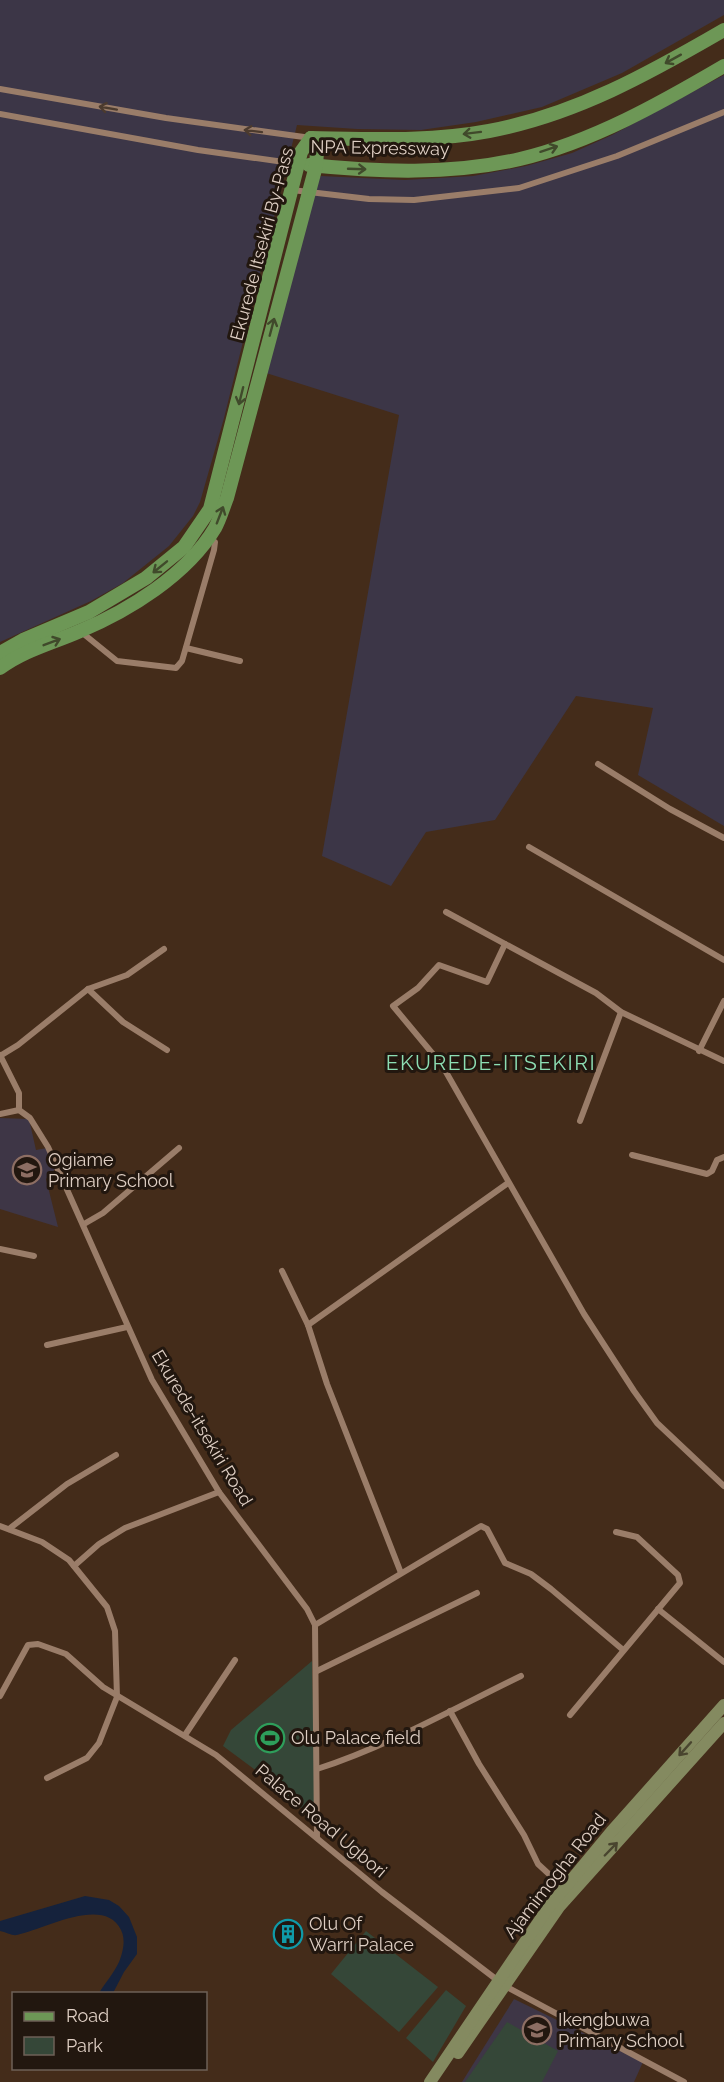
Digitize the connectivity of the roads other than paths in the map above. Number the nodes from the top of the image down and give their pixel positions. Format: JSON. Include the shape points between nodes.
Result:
{"nodes":[{"id":1,"x":724,"y":30,"type":"edge"},
{"id":2,"x":724,"y":66,"type":"edge"},
{"id":3,"x":0,"y":89,"type":"edge"},
{"id":4,"x":724,"y":112,"type":"edge"},
{"id":5,"x":0,"y":114,"type":"edge"},
{"id":6,"x":311,"y":138,"type":"junction"},
{"id":7,"x":298,"y":164,"type":"junction"},
{"id":8,"x":316,"y":166,"type":"junction"},
{"id":9,"x":292,"y":190,"type":"junction"},
{"id":10,"x":309,"y":193,"type":"junction"},
{"id":11,"x":208,"y":538,"type":"junction"},
{"id":12,"x":80,"y":631,"type":"junction"},
{"id":13,"x":186,"y":648,"type":"junction"},
{"id":14,"x":0,"y":653,"type":"edge"},
{"id":15,"x":240,"y":661,"type":"dead end"},
{"id":16,"x":0,"y":668,"type":"edge"},
{"id":17,"x":598,"y":764,"type":"dead end"},
{"id":18,"x":724,"y":838,"type":"edge"},
{"id":19,"x":529,"y":847,"type":"dead end"},
{"id":20,"x":446,"y":912,"type":"dead end"},
{"id":21,"x":505,"y":944,"type":"junction"},
{"id":22,"x":164,"y":949,"type":"dead end"},
{"id":23,"x":724,"y":960,"type":"edge"},
{"id":24,"x":88,"y":989,"type":"junction"},
{"id":25,"x":724,"y":1001,"type":"edge"},
{"id":26,"x":621,"y":1012,"type":"junction"},
{"id":27,"x":167,"y":1050,"type":"dead end"},
{"id":28,"x":699,"y":1051,"type":"junction"},
{"id":29,"x":0,"y":1056,"type":"edge"},
{"id":30,"x":724,"y":1061,"type":"edge"},
{"id":31,"x":19,"y":1110,"type":"junction"},
{"id":32,"x":0,"y":1114,"type":"edge"},
{"id":33,"x":580,"y":1121,"type":"dead end"},
{"id":34,"x":179,"y":1148,"type":"dead end"},
{"id":35,"x":632,"y":1155,"type":"dead end"},
{"id":36,"x":724,"y":1157,"type":"edge"},
{"id":37,"x":508,"y":1183,"type":"junction"},
{"id":38,"x":84,"y":1224,"type":"junction"},
{"id":39,"x":0,"y":1249,"type":"edge"},
{"id":40,"x":34,"y":1256,"type":"dead end"},
{"id":41,"x":282,"y":1271,"type":"dead end"},
{"id":42,"x":308,"y":1325,"type":"junction"},
{"id":43,"x":127,"y":1327,"type":"junction"},
{"id":44,"x":47,"y":1345,"type":"dead end"},
{"id":45,"x":116,"y":1455,"type":"dead end"},
{"id":46,"x":724,"y":1486,"type":"edge"},
{"id":47,"x":219,"y":1492,"type":"junction"},
{"id":48,"x":0,"y":1526,"type":"edge"},
{"id":49,"x":9,"y":1529,"type":"junction"},
{"id":50,"x":616,"y":1532,"type":"dead end"},
{"id":51,"x":74,"y":1566,"type":"junction"},
{"id":52,"x":401,"y":1573,"type":"junction"},
{"id":53,"x":477,"y":1593,"type":"dead end"},
{"id":54,"x":658,"y":1609,"type":"junction"},
{"id":55,"x":315,"y":1625,"type":"junction"},
{"id":56,"x":622,"y":1649,"type":"junction"},
{"id":57,"x":235,"y":1660,"type":"dead end"},
{"id":58,"x":724,"y":1662,"type":"edge"},
{"id":59,"x":317,"y":1671,"type":"junction"},
{"id":60,"x":521,"y":1676,"type":"dead end"},
{"id":61,"x":0,"y":1696,"type":"edge"},
{"id":62,"x":117,"y":1696,"type":"junction"},
{"id":63,"x":724,"y":1705,"type":"edge"},
{"id":64,"x":450,"y":1711,"type":"junction"},
{"id":65,"x":570,"y":1715,"type":"dead end"},
{"id":66,"x":724,"y":1723,"type":"edge"},
{"id":67,"x":185,"y":1735,"type":"junction"},
{"id":68,"x":317,"y":1769,"type":"junction"},
{"id":69,"x":47,"y":1778,"type":"dead end"},
{"id":70,"x":317,"y":1837,"type":"junction"},
{"id":71,"x":564,"y":1888,"type":"junction"},
{"id":72,"x":502,"y":1983,"type":"junction"},
{"id":73,"x":430,"y":2082,"type":"edge"},
{"id":74,"x":440,"y":2082,"type":"edge"},
{"id":75,"x":684,"y":2082,"type":"edge"}],
"edges":[{"from":1,"to":6,"type":"main road","one_way":true,"via":[[612,91],[499,129],[403,139]]},
{"from":8,"to":2,"type":"main road","name":"NPA Expressway","one_way":true,"via":[[428,170],[519,159],[635,114]]},
{"from":6,"to":3,"type":"street","name":"NPA Expressway","one_way":true},
{"from":4,"to":10,"type":"street","via":[[616,156],[519,188],[414,200]]},
{"from":5,"to":7,"type":"street","name":"NPA Expressway"},
{"from":6,"to":7,"type":"main road","name":"Ekurede Itsekiri By-Pass"},
{"from":6,"to":8,"type":"main road","name":"Ekurede Itsekiri By-Pass","via":[[317,152]]},
{"from":7,"to":8,"type":"main road","name":"NPA Expressway"},
{"from":7,"to":9,"type":"main road","name":"Ekurede Itsekiri By-Pass"},
{"from":8,"to":10,"type":"main road","name":"Ekurede Itsekiri By-Pass"},
{"from":9,"to":10,"type":"street"},
{"from":9,"to":14,"type":"main road","name":"Ekurede Itsekiri By-Pass","one_way":true,"via":[[228,448],[210,509],[198,529],[184,547],[117,597]]},
{"from":11,"to":10,"type":"main road","name":"Ekurede Itsekiri By-Pass","one_way":true,"via":[[227,498]]},
{"from":11,"to":12,"type":"main road","name":"Ekurede Itsekiri By-Pass","via":[[168,578]]},
{"from":11,"to":13,"type":"street","via":[[215,542],[214,550]]},
{"from":12,"to":13,"type":"street","via":[[117,661],[135,665],[176,668]]},
{"from":16,"to":12,"type":"main road","name":"Ekurede Itsekiri By-Pass","one_way":true,"via":[[12,659]]},
{"from":13,"to":15,"type":"street"},
{"from":17,"to":18,"type":"street"},
{"from":19,"to":23,"type":"street"},
{"from":20,"to":21,"type":"street"},
{"from":21,"to":26,"type":"street","via":[[596,993]]},
{"from":21,"to":37,"type":"street","via":[[487,982],[439,965],[393,1006],[442,1065]]},
{"from":22,"to":24,"type":"street","via":[[127,975]]},
{"from":24,"to":27,"type":"street","via":[[123,1022]]},
{"from":24,"to":29,"type":"street"},
{"from":25,"to":28,"type":"street"},
{"from":26,"to":28,"type":"street"},
{"from":26,"to":33,"type":"street"},
{"from":28,"to":30,"type":"street"},
{"from":29,"to":31,"type":"street","via":[[19,1094]]},
{"from":31,"to":32,"type":"street"},
{"from":31,"to":38,"type":"street","name":"Ekurede-itsekiri Road","via":[[30,1118],[48,1147]]},
{"from":34,"to":38,"type":"street","via":[[104,1213]]},
{"from":35,"to":36,"type":"street","via":[[707,1174]]},
{"from":37,"to":42,"type":"street"},
{"from":37,"to":46,"type":"street","via":[[634,1391],[664,1430]]},
{"from":38,"to":43,"type":"street","name":"Ekurede-itsekiri Road"},
{"from":39,"to":40,"type":"street"},
{"from":41,"to":42,"type":"street"},
{"from":42,"to":52,"type":"street"},
{"from":43,"to":44,"type":"street"},
{"from":43,"to":47,"type":"street","name":"Ekurede-itsekiri Road","via":[[152,1380]]},
{"from":45,"to":49,"type":"street","via":[[67,1484]]},
{"from":47,"to":51,"type":"street","via":[[125,1528]]},
{"from":47,"to":55,"type":"street","name":"Ekurede-itsekiri Road","via":[[308,1609]]},
{"from":48,"to":49,"type":"street"},
{"from":49,"to":51,"type":"street","via":[[42,1542]]},
{"from":50,"to":54,"type":"street","via":[[637,1537],[681,1578]]},
{"from":51,"to":62,"type":"street","via":[[106,1607],[112,1623]]},
{"from":52,"to":55,"type":"street"},
{"from":52,"to":56,"type":"street","via":[[484,1527],[505,1563],[551,1588]]},
{"from":53,"to":59,"type":"street"},
{"from":54,"to":56,"type":"street"},
{"from":54,"to":58,"type":"street"},
{"from":55,"to":59,"type":"street","name":"Ekurede-itsekiri Road"},
{"from":56,"to":65,"type":"street"},
{"from":57,"to":67,"type":"street"},
{"from":59,"to":68,"type":"street","name":"Ekurede-itsekiri Road"},
{"from":60,"to":64,"type":"street"},
{"from":61,"to":62,"type":"street","name":"Palace Road Ugbori","via":[[28,1645],[33,1643],[66,1654]]},
{"from":62,"to":67,"type":"street","name":"Palace Road Ugbori"},
{"from":62,"to":69,"type":"street","via":[[99,1743],[87,1758]]},
{"from":63,"to":71,"type":"main road","name":"Ajamimogha Road","one_way":true},
{"from":64,"to":68,"type":"street","via":[[358,1756]]},
{"from":64,"to":71,"type":"street","via":[[538,1864]]},
{"from":72,"to":66,"type":"main road","name":"Ajamimogha Road","one_way":true,"via":[[559,1907]]},
{"from":67,"to":70,"type":"street","name":"Palace Road Ugbori","via":[[225,1761]]},
{"from":68,"to":70,"type":"street","name":"Ekurede-itsekiri Road"},
{"from":70,"to":72,"type":"street","name":"Palace Road Ugbori"},
{"from":71,"to":72,"type":"main road","name":"Ajamimogha Road"},
{"from":72,"to":73,"type":"main road","name":"Ajamimogha Road"},
{"from":72,"to":74,"type":"main road","name":"Ajamimogha Road"},
{"from":72,"to":75,"type":"street","name":"Palace Road Ugbori"}]}
